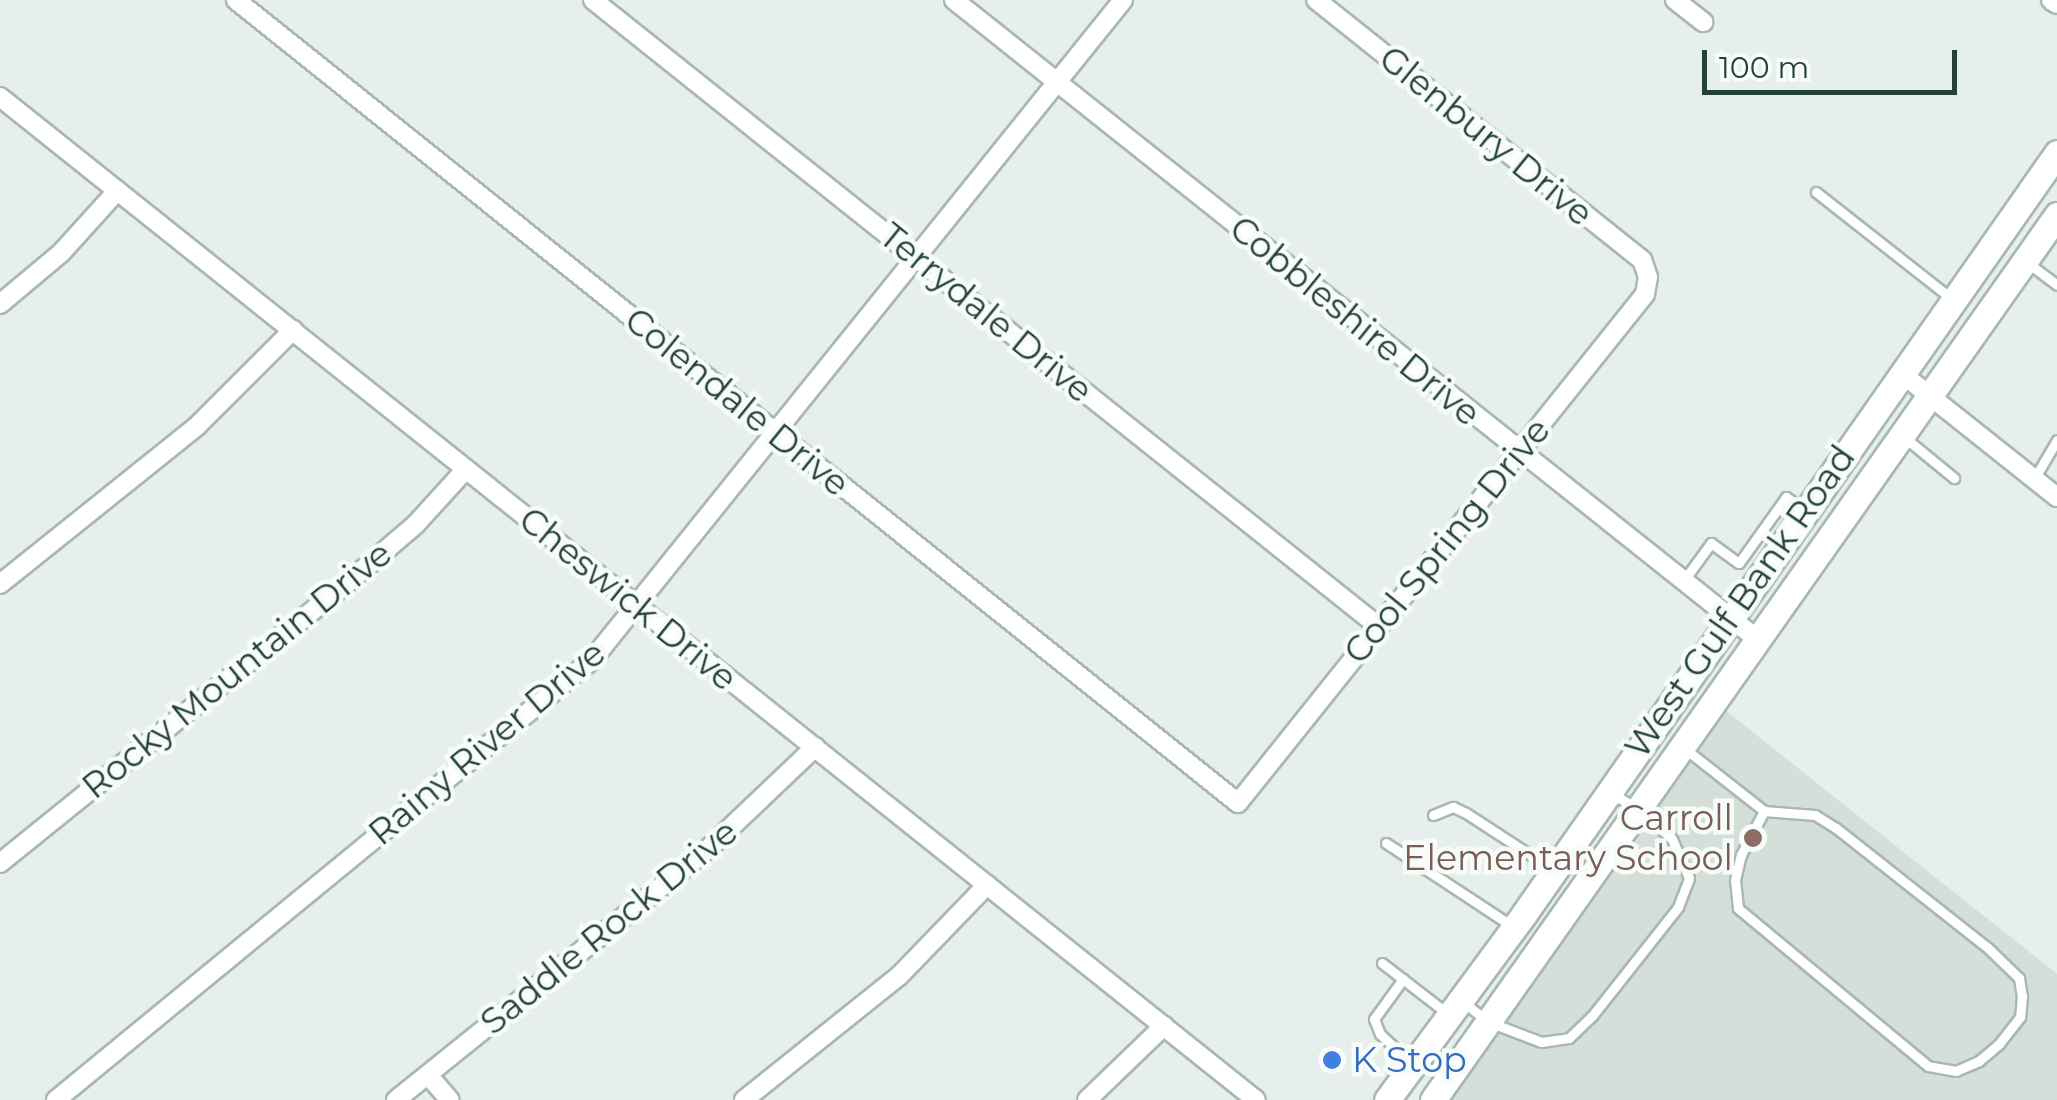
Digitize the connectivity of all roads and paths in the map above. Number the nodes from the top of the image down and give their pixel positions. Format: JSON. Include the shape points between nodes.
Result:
{"nodes":[{"id":1,"x":236,"y":0,"type":"edge"},
{"id":2,"x":593,"y":0,"type":"edge"},
{"id":3,"x":954,"y":0,"type":"edge"},
{"id":4,"x":1123,"y":0,"type":"edge"},
{"id":5,"x":1316,"y":0,"type":"edge"},
{"id":6,"x":1675,"y":0,"type":"edge"},
{"id":7,"x":1703,"y":22,"type":"dead end"},
{"id":8,"x":1058,"y":82,"type":"junction"},
{"id":9,"x":0,"y":97,"type":"edge"},
{"id":10,"x":2057,"y":153,"type":"edge"},
{"id":11,"x":117,"y":191,"type":"junction"},
{"id":12,"x":1816,"y":192,"type":"dead end"},
{"id":13,"x":2057,"y":215,"type":"edge"},
{"id":14,"x":916,"y":258,"type":"junction"},
{"id":15,"x":2026,"y":261,"type":"junction"},
{"id":16,"x":1648,"y":276,"type":"joint"},
{"id":17,"x":2057,"y":285,"type":"edge"},
{"id":18,"x":1954,"y":300,"type":"junction"},
{"id":19,"x":0,"y":304,"type":"edge"},
{"id":20,"x":293,"y":330,"type":"junction"},
{"id":21,"x":1902,"y":373,"type":"junction"},
{"id":22,"x":1928,"y":394,"type":"junction"},
{"id":23,"x":776,"y":434,"type":"junction"},
{"id":24,"x":1902,"y":435,"type":"junction"},
{"id":25,"x":2057,"y":440,"type":"edge"},
{"id":26,"x":1518,"y":452,"type":"junction"},
{"id":27,"x":466,"y":469,"type":"junction"},
{"id":28,"x":1954,"y":478,"type":"dead end"},
{"id":29,"x":2034,"y":479,"type":"junction"},
{"id":30,"x":2057,"y":497,"type":"edge"},
{"id":31,"x":1804,"y":510,"type":"junction"},
{"id":32,"x":1683,"y":582,"type":"junction"},
{"id":33,"x":0,"y":584,"type":"edge"},
{"id":34,"x":638,"y":608,"type":"junction"},
{"id":35,"x":1727,"y":620,"type":"junction"},
{"id":36,"x":1378,"y":626,"type":"junction"},
{"id":37,"x":1757,"y":639,"type":"junction"},
{"id":38,"x":1682,"y":746,"type":"junction"},
{"id":39,"x":815,"y":747,"type":"junction"},
{"id":40,"x":1607,"y":792,"type":"junction"},
{"id":41,"x":1238,"y":803,"type":"joint"},
{"id":42,"x":1640,"y":810,"type":"junction"},
{"id":43,"x":1764,"y":811,"type":"junction"},
{"id":44,"x":1433,"y":815,"type":"dead end"},
{"id":45,"x":1386,"y":843,"type":"dead end"},
{"id":46,"x":0,"y":863,"type":"edge"},
{"id":47,"x":1552,"y":869,"type":"junction"},
{"id":48,"x":987,"y":885,"type":"junction"},
{"id":49,"x":1514,"y":928,"type":"junction"},
{"id":50,"x":1382,"y":963,"type":"dead end"},
{"id":51,"x":1402,"y":979,"type":"junction"},
{"id":52,"x":1456,"y":1008,"type":"junction"},
{"id":53,"x":1488,"y":1022,"type":"junction"},
{"id":54,"x":1164,"y":1026,"type":"junction"},
{"id":55,"x":1413,"y":1064,"type":"junction"},
{"id":56,"x":428,"y":1074,"type":"junction"},
{"id":57,"x":56,"y":1100,"type":"edge"},
{"id":58,"x":396,"y":1100,"type":"edge"},
{"id":59,"x":450,"y":1100,"type":"edge"},
{"id":60,"x":744,"y":1100,"type":"edge"},
{"id":61,"x":1087,"y":1100,"type":"edge"},
{"id":62,"x":1256,"y":1100,"type":"edge"},
{"id":63,"x":1388,"y":1100,"type":"edge"},
{"id":64,"x":1433,"y":1100,"type":"edge"}],
"edges":[{"from":1,"to":23,"type":"street","name":"Colendale Drive"},
{"from":2,"to":14,"type":"street","name":"Terrydale Drive"},
{"from":3,"to":8,"type":"street","name":"Cobbleshire Drive"},
{"from":4,"to":8,"type":"street","name":"Rainy River Drive"},
{"from":5,"to":16,"type":"street","name":"Glenbury Drive","via":[[1642,260]]},
{"from":6,"to":7,"type":"street"},
{"from":8,"to":14,"type":"street","name":"Rainy River Drive"},
{"from":8,"to":26,"type":"street","name":"Cobbleshire Drive"},
{"from":9,"to":11,"type":"street","name":"Cheswick Drive"},
{"from":10,"to":18,"type":"main road","name":"West Gulf Bank Road"},
{"from":11,"to":19,"type":"street"},
{"from":11,"to":20,"type":"street","name":"Cheswick Drive"},
{"from":12,"to":18,"type":"lane"},
{"from":13,"to":15,"type":"main road","name":"West Gulf Bank Road"},
{"from":14,"to":23,"type":"street","name":"Rainy River Drive"},
{"from":14,"to":36,"type":"street","name":"Terrydale Drive"},
{"from":15,"to":17,"type":"lane"},
{"from":15,"to":22,"type":"main road","name":"West Gulf Bank Road"},
{"from":16,"to":26,"type":"street","name":"Cool Spring Drive","via":[[1644,294]]},
{"from":18,"to":21,"type":"main road","name":"West Gulf Bank Road"},
{"from":20,"to":27,"type":"street","name":"Cheswick Drive"},
{"from":20,"to":33,"type":"street","via":[[197,426]]},
{"from":21,"to":22,"type":"street"},
{"from":21,"to":31,"type":"main road","name":"West Gulf Bank Road"},
{"from":22,"to":24,"type":"main road","name":"West Gulf Bank Road"},
{"from":22,"to":29,"type":"street"},
{"from":23,"to":34,"type":"street","name":"Rainy River Drive"},
{"from":23,"to":41,"type":"street","name":"Colendale Drive"},
{"from":24,"to":28,"type":"lane"},
{"from":24,"to":37,"type":"main road","name":"West Gulf Bank Road"},
{"from":25,"to":29,"type":"lane"},
{"from":26,"to":32,"type":"street","name":"Cobbleshire Drive"},
{"from":26,"to":36,"type":"street","name":"Cool Spring Drive"},
{"from":27,"to":34,"type":"street","name":"Cheswick Drive"},
{"from":27,"to":46,"type":"street","name":"Rocky Mountain Drive","via":[[356,576]]},
{"from":29,"to":30,"type":"street"},
{"from":31,"to":32,"type":"lane","via":[[1786,497],[1739,563],[1710,543]]},
{"from":31,"to":35,"type":"main road","name":"West Gulf Bank Road"},
{"from":32,"to":35,"type":"street","name":"Cobbleshire Drive"},
{"from":34,"to":39,"type":"street","name":"Cheswick Drive"},
{"from":34,"to":57,"type":"street","name":"Rainy River Drive","via":[[556,692]]},
{"from":35,"to":37,"type":"street","name":"Cobbleshire Drive"},
{"from":35,"to":40,"type":"main road","name":"West Gulf Bank Road"},
{"from":36,"to":41,"type":"street","name":"Cool Spring Drive"},
{"from":37,"to":38,"type":"main road","name":"West Gulf Bank Road"},
{"from":38,"to":42,"type":"main road","name":"West Gulf Bank Road"},
{"from":38,"to":43,"type":"lane"},
{"from":39,"to":48,"type":"street","name":"Cheswick Drive"},
{"from":39,"to":56,"type":"street","name":"Saddle Rock Drive","via":[[708,848]]},
{"from":40,"to":42,"type":"lane"},
{"from":40,"to":47,"type":"main road","name":"West Gulf Bank Road"},
{"from":42,"to":53,"type":"main road","name":"West Gulf Bank Road"},
{"from":42,"to":53,"type":"lane","via":[[1682,857],[1688,878],[1678,907],[1569,1038],[1541,1042]]},
{"from":43,"to":43,"type":"lane","via":[[1816,815],[1836,828],[2020,978],[2020,1018],[1999,1044],[1956,1071],[1928,1066],[1738,908],[1741,854]]},
{"from":44,"to":47,"type":"lane","via":[[1452,807],[1466,813]]},
{"from":45,"to":49,"type":"lane"},
{"from":47,"to":49,"type":"main road","name":"West Gulf Bank Road"},
{"from":48,"to":54,"type":"street","name":"Cheswick Drive"},
{"from":48,"to":60,"type":"street","via":[[898,976]]},
{"from":49,"to":52,"type":"main road","name":"West Gulf Bank Road"},
{"from":50,"to":51,"type":"lane"},
{"from":51,"to":52,"type":"lane"},
{"from":51,"to":55,"type":"lane","via":[[1377,1012],[1375,1026]]},
{"from":52,"to":53,"type":"lane"},
{"from":52,"to":55,"type":"main road","name":"West Gulf Bank Road"},
{"from":53,"to":64,"type":"main road","name":"West Gulf Bank Road"},
{"from":54,"to":61,"type":"street"},
{"from":54,"to":62,"type":"street","name":"Cheswick Drive"},
{"from":55,"to":63,"type":"main road","name":"West Gulf Bank Road"},
{"from":56,"to":58,"type":"street","name":"Saddle Rock Drive"},
{"from":56,"to":59,"type":"street"}]}
